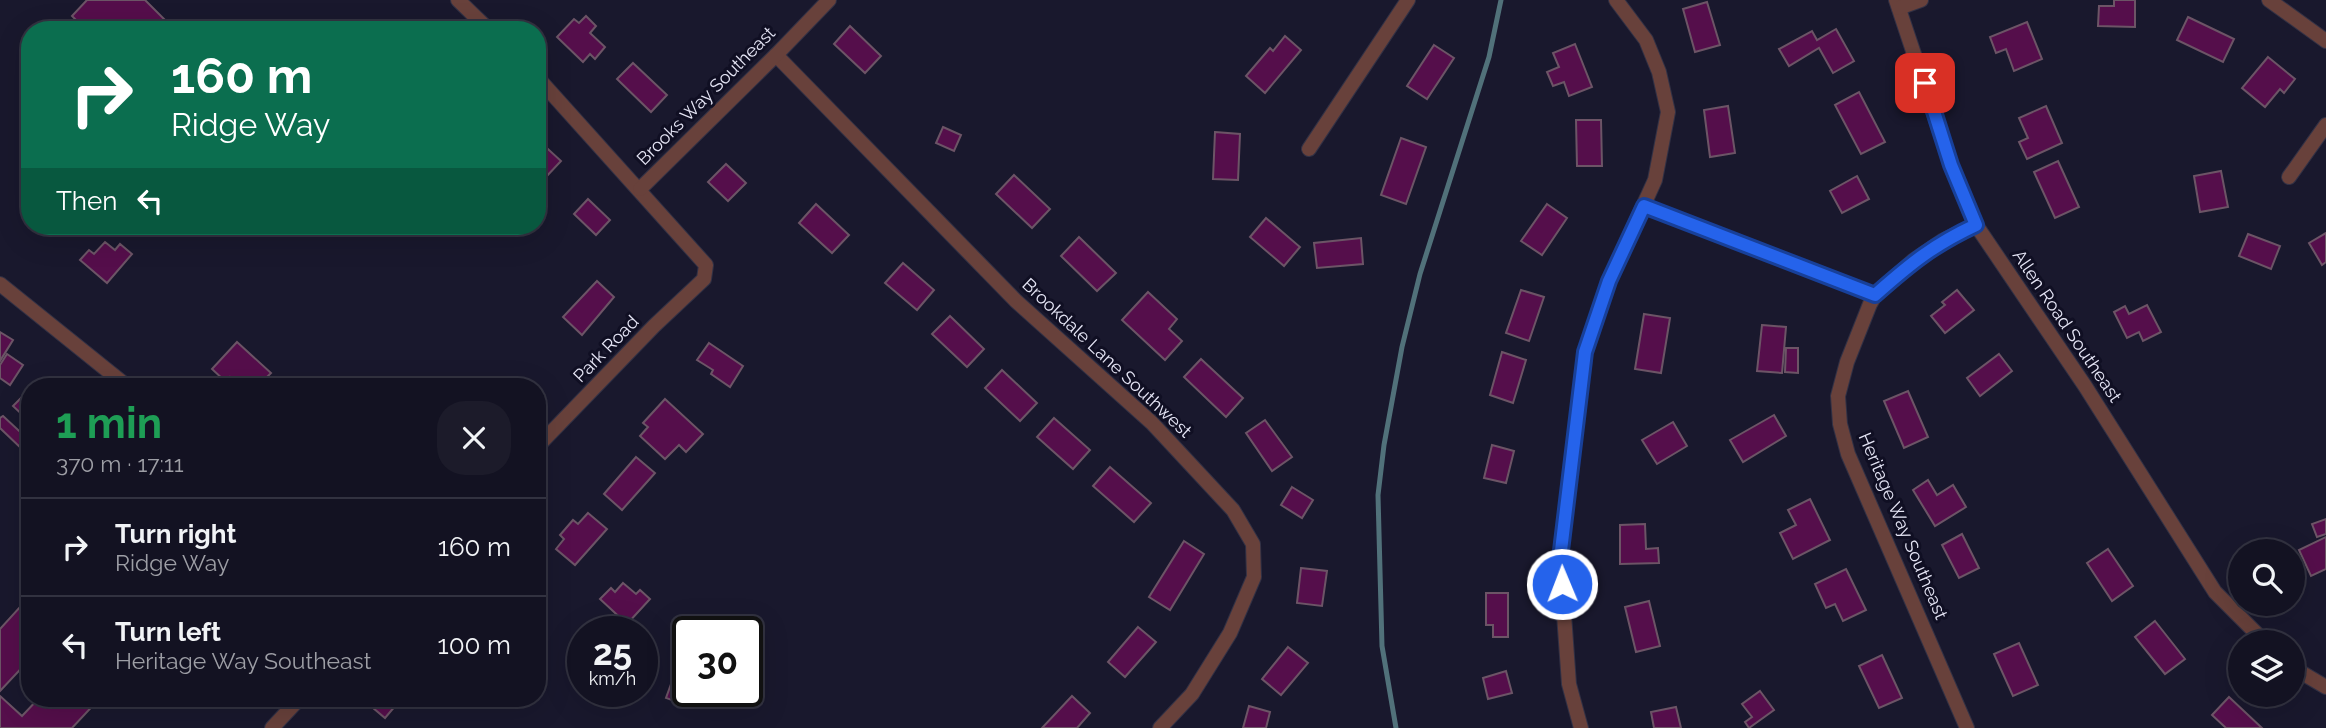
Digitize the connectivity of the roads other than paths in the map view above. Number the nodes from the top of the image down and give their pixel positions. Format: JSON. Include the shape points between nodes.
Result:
{"nodes":[{"id":1,"x":458,"y":0,"type":"edge"},
{"id":2,"x":829,"y":0,"type":"edge"},
{"id":3,"x":1408,"y":0,"type":"edge"},
{"id":4,"x":1616,"y":0,"type":"edge"},
{"id":5,"x":1922,"y":0,"type":"edge"},
{"id":6,"x":2269,"y":0,"type":"edge"},
{"id":7,"x":1898,"y":4,"type":"edge"},
{"id":8,"x":480,"y":21,"type":"edge"},
{"id":9,"x":2326,"y":41,"type":"edge"},
{"id":10,"x":776,"y":55,"type":"junction"},
{"id":11,"x":546,"y":87,"type":"edge"},
{"id":12,"x":2326,"y":125,"type":"edge"},
{"id":13,"x":1309,"y":149,"type":"dead end"},
{"id":14,"x":2290,"y":177,"type":"dead end"},
{"id":15,"x":640,"y":189,"type":"junction"},
{"id":16,"x":1644,"y":206,"type":"junction"},
{"id":17,"x":1976,"y":225,"type":"junction"},
{"id":18,"x":0,"y":284,"type":"edge"},
{"id":19,"x":1875,"y":295,"type":"junction"},
{"id":20,"x":117,"y":378,"type":"edge"},
{"id":21,"x":546,"y":438,"type":"edge"},
{"id":22,"x":2252,"y":630,"type":"edge"},
{"id":23,"x":2305,"y":675,"type":"edge"},
{"id":24,"x":2326,"y":687,"type":"edge"},
{"id":25,"x":292,"y":707,"type":"edge"},
{"id":26,"x":272,"y":728,"type":"edge"},
{"id":27,"x":1160,"y":728,"type":"edge"},
{"id":28,"x":1581,"y":728,"type":"edge"},
{"id":29,"x":1967,"y":728,"type":"edge"}],
"edges":[{"from":1,"to":8,"type":"street"},
{"from":2,"to":10,"type":"street","name":"Brooks Way Southeast"},
{"from":3,"to":13,"type":"street"},
{"from":4,"to":16,"type":"street","via":[[1646,40],[1668,112],[1655,180]]},
{"from":5,"to":7,"type":"street"},
{"from":6,"to":9,"type":"street"},
{"from":7,"to":17,"type":"street","name":"Allen Road Southeast","via":[[1951,165]]},
{"from":10,"to":15,"type":"street","name":"Brooks Way Southeast"},
{"from":10,"to":27,"type":"street","name":"Brookdale Lane Southwest","via":[[1017,301],[1152,424],[1233,510],[1252,544],[1254,578],[1230,633],[1192,694]]},
{"from":11,"to":15,"type":"street"},
{"from":12,"to":14,"type":"street"},
{"from":15,"to":21,"type":"street","name":"Park Road","via":[[706,265],[704,279]]},
{"from":16,"to":19,"type":"street"},
{"from":16,"to":28,"type":"street","via":[[1609,281],[1585,352],[1572,444],[1560,559],[1569,684]]},
{"from":17,"to":19,"type":"street","name":"Heritage Way Southeast","via":[[1914,260]]},
{"from":17,"to":22,"type":"street","name":"Allen Road Southeast","via":[[2215,592]]},
{"from":18,"to":20,"type":"street"},
{"from":19,"to":29,"type":"street","name":"Heritage Way Southeast","via":[[1838,396],[1840,424],[1848,454]]},
{"from":23,"to":24,"type":"street"},
{"from":25,"to":26,"type":"street"}]}
